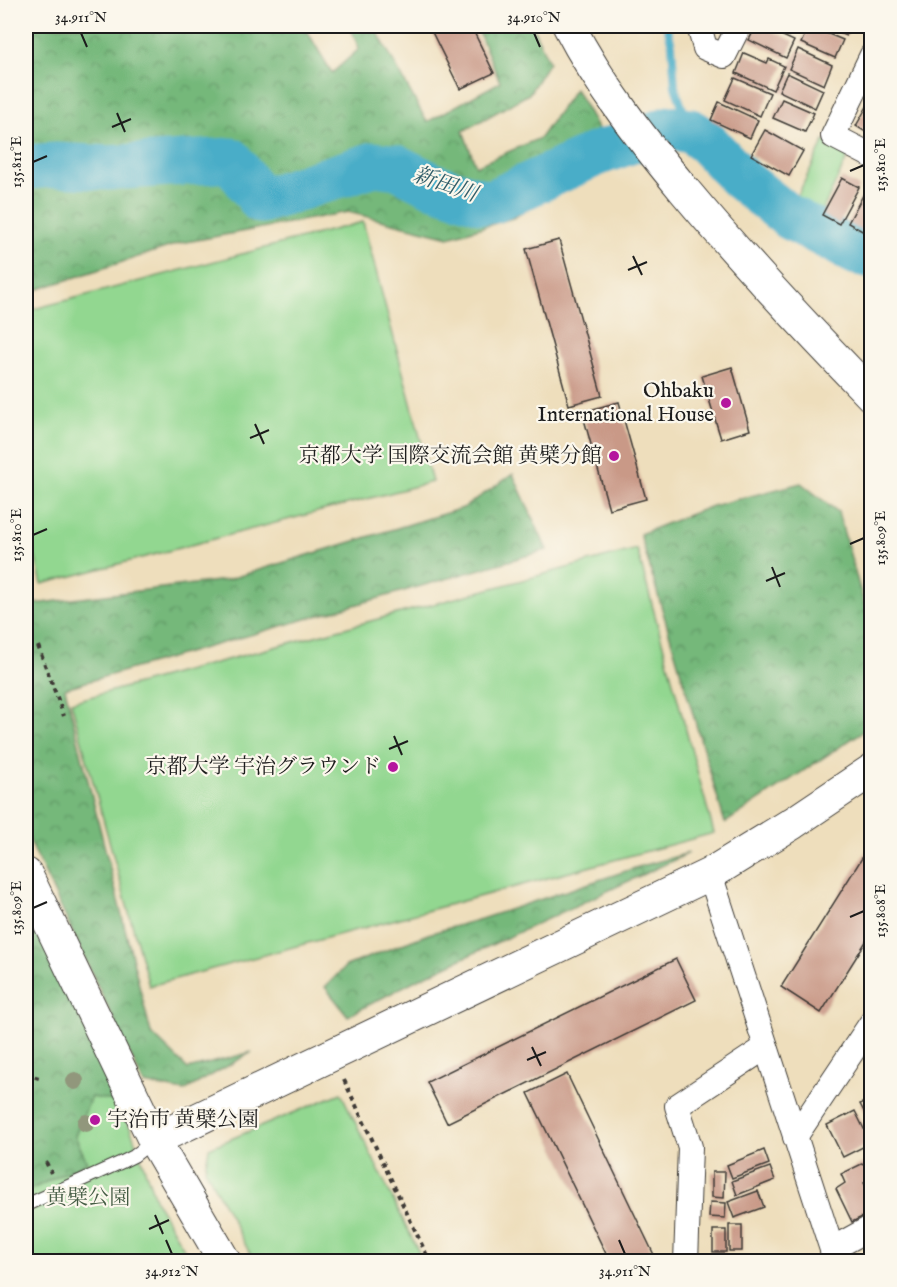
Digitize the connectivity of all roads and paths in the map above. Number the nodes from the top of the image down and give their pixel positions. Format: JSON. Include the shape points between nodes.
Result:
{"nodes":[{"id":1,"x":569,"y":26,"type":"edge"},
{"id":2,"x":699,"y":26,"type":"edge"},
{"id":3,"x":740,"y":26,"type":"edge"},
{"id":4,"x":872,"y":55,"type":"edge"},
{"id":5,"x":872,"y":156,"type":"edge"},
{"id":6,"x":872,"y":396,"type":"edge"},
{"id":7,"x":38,"y":646,"type":"dead end"},
{"id":8,"x":64,"y":716,"type":"dead end"},
{"id":9,"x":872,"y":770,"type":"edge"},
{"id":10,"x":26,"y":874,"type":"edge"},
{"id":11,"x":710,"y":874,"type":"junction"},
{"id":12,"x":872,"y":1022,"type":"edge"},
{"id":13,"x":766,"y":1047,"type":"junction"},
{"id":14,"x":26,"y":1074,"type":"edge"},
{"id":15,"x":39,"y":1078,"type":"dead end"},
{"id":16,"x":344,"y":1079,"type":"dead end"},
{"id":17,"x":795,"y":1137,"type":"junction"},
{"id":18,"x":154,"y":1140,"type":"junction"},
{"id":19,"x":46,"y":1162,"type":"dead end"},
{"id":20,"x":51,"y":1173,"type":"dead end"},
{"id":21,"x":26,"y":1205,"type":"edge"},
{"id":22,"x":872,"y":1227,"type":"edge"},
{"id":23,"x":834,"y":1255,"type":"edge"},
{"id":24,"x":225,"y":1262,"type":"edge"},
{"id":25,"x":430,"y":1262,"type":"edge"},
{"id":26,"x":686,"y":1262,"type":"edge"}],
"edges":[{"from":1,"to":6,"type":"street","via":[[609,93],[649,148],[796,318]]},
{"from":2,"to":3,"type":"street","via":[[705,48],[724,56]]},
{"from":4,"to":5,"type":"street","via":[[833,136]]},
{"from":7,"to":8,"type":"path"},
{"from":9,"to":11,"type":"street"},
{"from":10,"to":18,"type":"street"},
{"from":11,"to":13,"type":"street"},
{"from":11,"to":18,"type":"street"},
{"from":12,"to":17,"type":"street"},
{"from":13,"to":17,"type":"street"},
{"from":13,"to":26,"type":"street","via":[[677,1106],[690,1147]]},
{"from":14,"to":15,"type":"path"},
{"from":16,"to":25,"type":"path"},
{"from":17,"to":23,"type":"street"},
{"from":18,"to":21,"type":"lane","via":[[134,1156]]},
{"from":18,"to":24,"type":"street"},
{"from":19,"to":20,"type":"path"},
{"from":22,"to":23,"type":"street"}]}
